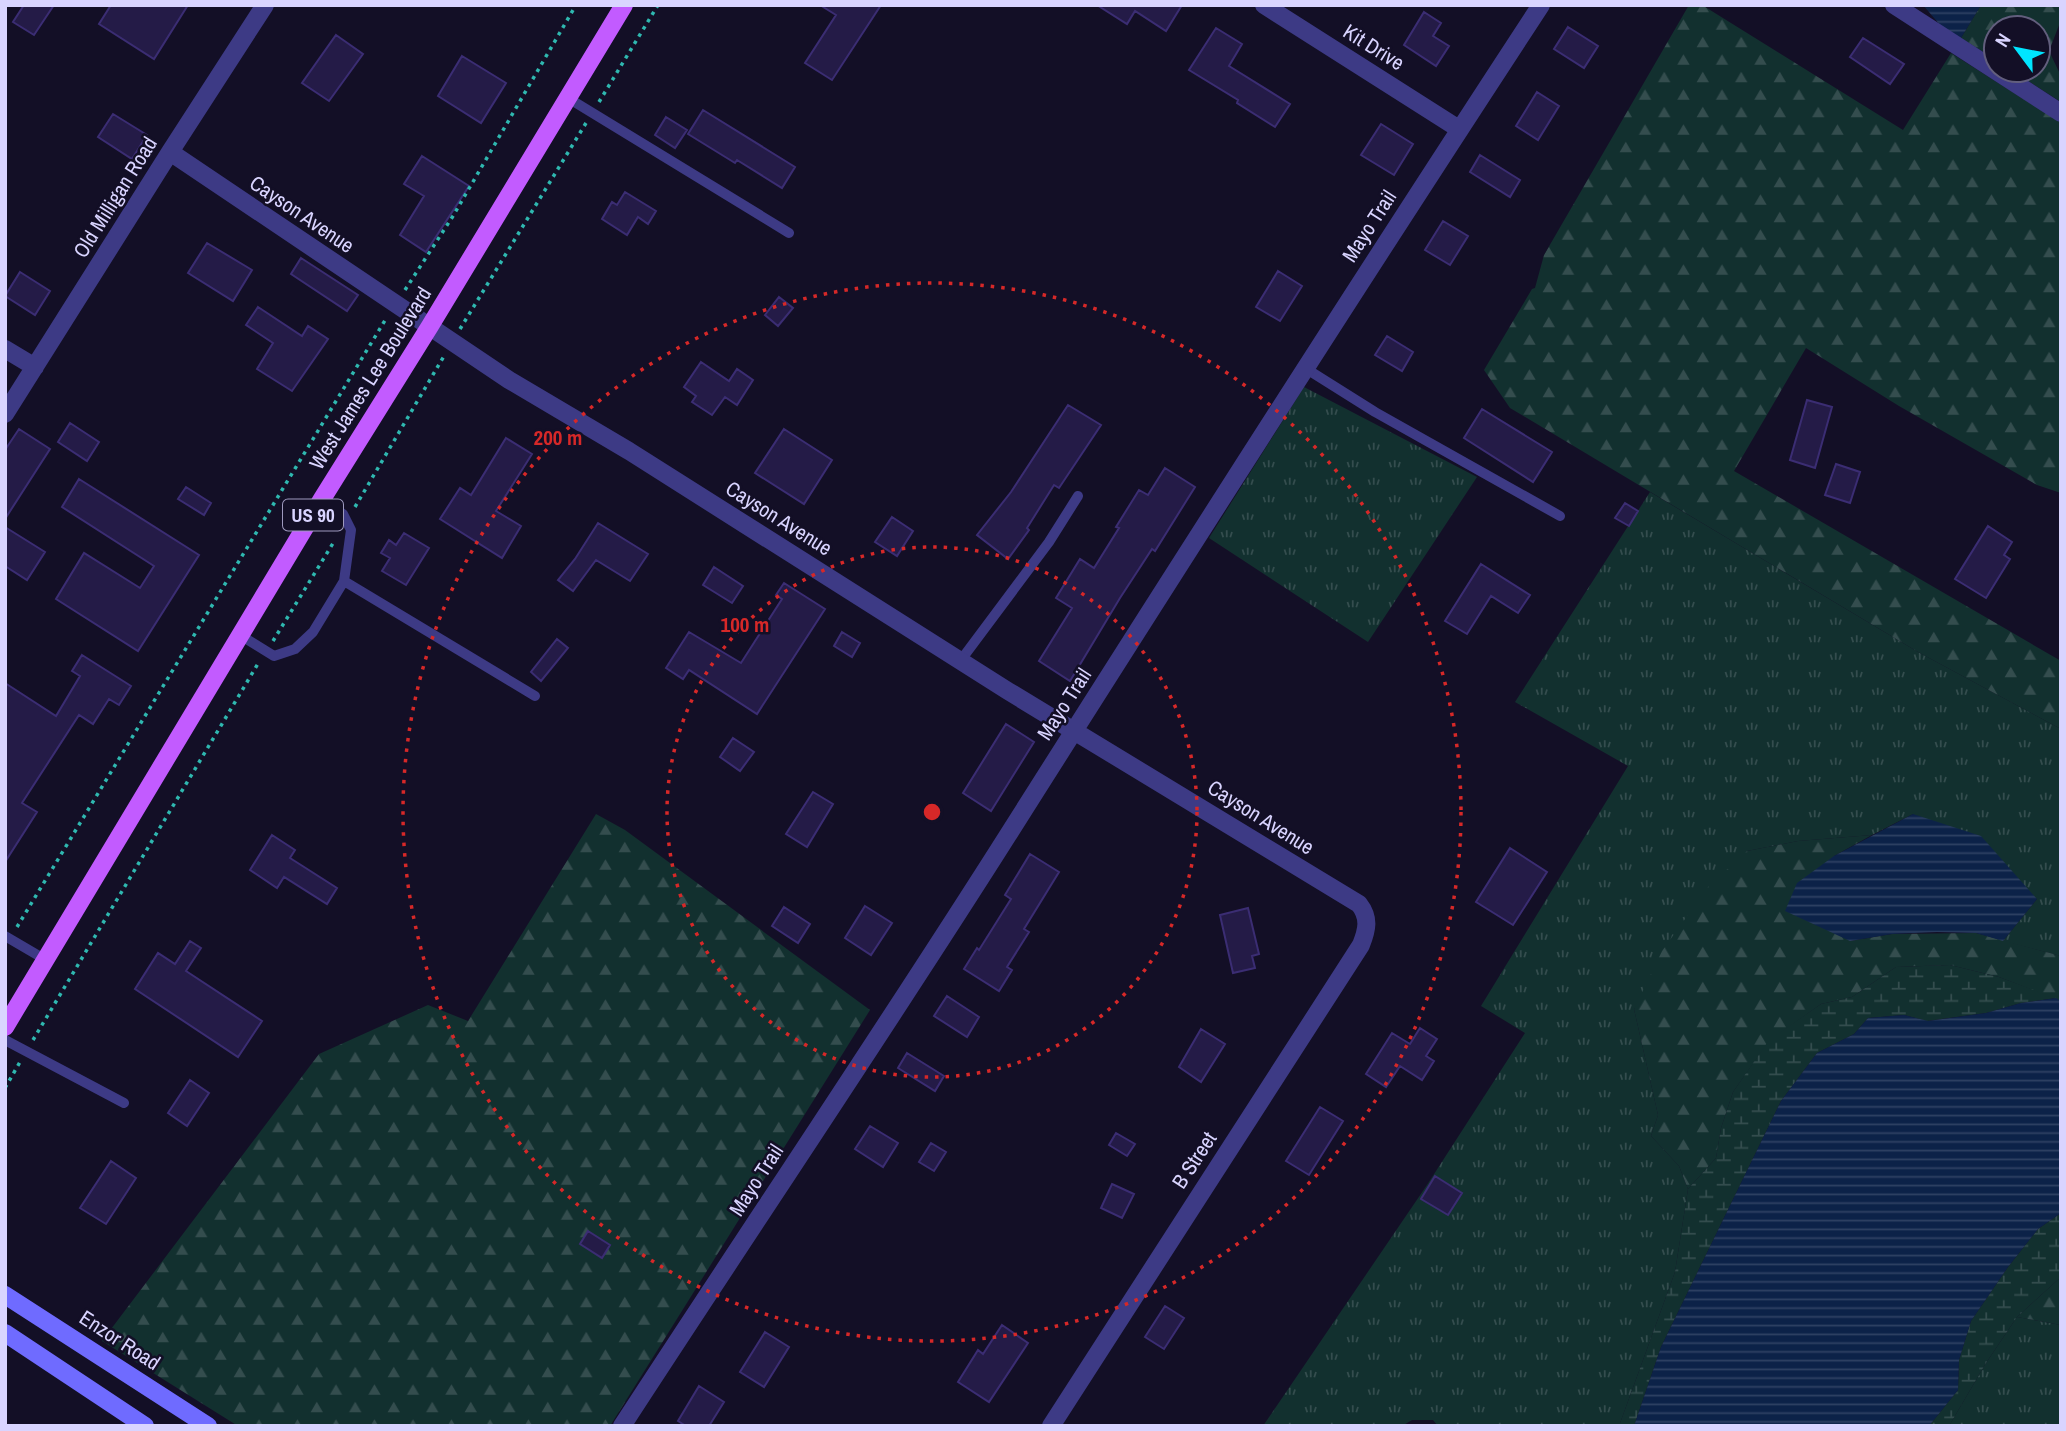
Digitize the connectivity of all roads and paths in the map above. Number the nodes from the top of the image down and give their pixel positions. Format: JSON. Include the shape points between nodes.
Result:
{"nodes":[{"id":1,"x":265,"y":5,"type":"edge"},
{"id":2,"x":576,"y":5,"type":"edge"},
{"id":3,"x":624,"y":5,"type":"edge"},
{"id":4,"x":658,"y":5,"type":"edge"},
{"id":5,"x":1264,"y":5,"type":"edge"},
{"id":6,"x":1541,"y":5,"type":"edge"},
{"id":7,"x":1894,"y":5,"type":"edge"},
{"id":8,"x":568,"y":98,"type":"junction"},
{"id":9,"x":592,"y":113,"type":"junction"},
{"id":10,"x":2061,"y":113,"type":"edge"},
{"id":11,"x":1459,"y":129,"type":"junction"},
{"id":12,"x":170,"y":152,"type":"junction"},
{"id":13,"x":789,"y":233,"type":"dead end"},
{"id":14,"x":396,"y":303,"type":"junction"},
{"id":15,"x":430,"y":326,"type":"junction"},
{"id":16,"x":453,"y":342,"type":"junction"},
{"id":17,"x":5,"y":349,"type":"edge"},
{"id":18,"x":35,"y":367,"type":"junction"},
{"id":19,"x":1305,"y":368,"type":"junction"},
{"id":20,"x":5,"y":414,"type":"edge"},
{"id":21,"x":1078,"y":496,"type":"dead end"},
{"id":22,"x":322,"y":499,"type":"junction"},
{"id":23,"x":1560,"y":516,"type":"dead end"},
{"id":24,"x":347,"y":521,"type":"junction"},
{"id":25,"x":344,"y":581,"type":"junction"},
{"id":26,"x":240,"y":635,"type":"junction"},
{"id":27,"x":266,"y":651,"type":"junction"},
{"id":28,"x":961,"y":660,"type":"junction"},
{"id":29,"x":535,"y":696,"type":"dead end"},
{"id":30,"x":1073,"y":730,"type":"junction"},
{"id":31,"x":1367,"y":917,"type":"joint"},
{"id":32,"x":8,"y":937,"type":"edge"},
{"id":33,"x":46,"y":960,"type":"junction"},
{"id":34,"x":5,"y":1027,"type":"edge"},
{"id":35,"x":5,"y":1040,"type":"edge"},
{"id":36,"x":26,"y":1051,"type":"junction"},
{"id":37,"x":5,"y":1088,"type":"edge"},
{"id":38,"x":124,"y":1103,"type":"dead end"},
{"id":39,"x":5,"y":1295,"type":"edge"},
{"id":40,"x":5,"y":1333,"type":"edge"},
{"id":41,"x":145,"y":1426,"type":"edge"},
{"id":42,"x":208,"y":1426,"type":"edge"},
{"id":43,"x":622,"y":1426,"type":"edge"},
{"id":44,"x":1051,"y":1426,"type":"edge"}],
"edges":[{"from":1,"to":12,"type":"street","name":"Old Milligan Road"},
{"from":2,"to":14,"type":"path","via":[[453,216]]},
{"from":3,"to":8,"type":"main road","name":"West James Lee Boulevard","number":"US 90"},
{"from":4,"to":9,"type":"path"},
{"from":5,"to":11,"type":"street","name":"Kit Drive"},
{"from":6,"to":11,"type":"street","name":"Mayo Trail"},
{"from":7,"to":10,"type":"street"},
{"from":8,"to":9,"type":"lane"},
{"from":8,"to":15,"type":"main road","name":"West James Lee Boulevard","number":"US 90"},
{"from":9,"to":13,"type":"lane"},
{"from":9,"to":16,"type":"path"},
{"from":11,"to":19,"type":"street","name":"Mayo Trail"},
{"from":12,"to":14,"type":"street","name":"Cayson Avenue"},
{"from":12,"to":18,"type":"street","name":"Old Milligan Road"},
{"from":14,"to":15,"type":"street","name":"Cayson Avenue"},
{"from":14,"to":32,"type":"path"},
{"from":15,"to":16,"type":"street","name":"Cayson Avenue"},
{"from":15,"to":22,"type":"main road","name":"West James Lee Boulevard","number":"US 90"},
{"from":16,"to":24,"type":"path"},
{"from":16,"to":28,"type":"street","name":"Cayson Avenue"},
{"from":17,"to":18,"type":"street"},
{"from":18,"to":20,"type":"street","name":"Old Milligan Road"},
{"from":19,"to":23,"type":"lane"},
{"from":19,"to":30,"type":"street","name":"Mayo Trail"},
{"from":21,"to":28,"type":"lane"},
{"from":22,"to":24,"type":"lane"},
{"from":22,"to":26,"type":"main road","name":"West James Lee Boulevard","number":"US 90"},
{"from":24,"to":25,"type":"lane","via":[[351,530]]},
{"from":24,"to":27,"type":"path"},
{"from":25,"to":27,"type":"lane","via":[[313,632],[295,649],[274,656]]},
{"from":25,"to":29,"type":"lane"},
{"from":26,"to":27,"type":"lane"},
{"from":26,"to":33,"type":"main road","name":"West James Lee Boulevard","number":"US 90"},
{"from":27,"to":36,"type":"path"},
{"from":28,"to":30,"type":"street","name":"Cayson Avenue"},
{"from":30,"to":31,"type":"street","name":"Cayson Avenue","via":[[1359,904]]},
{"from":30,"to":43,"type":"street","name":"Mayo Trail"},
{"from":31,"to":44,"type":"street","name":"B Street","via":[[1361,945]]},
{"from":32,"to":33,"type":"lane"},
{"from":33,"to":34,"type":"main road","name":"West James Lee Boulevard","number":"US 90"},
{"from":35,"to":36,"type":"lane"},
{"from":36,"to":37,"type":"path"},
{"from":36,"to":38,"type":"lane"},
{"from":39,"to":42,"type":"main road","name":"Enzor Road"},
{"from":40,"to":41,"type":"main road"}]}
